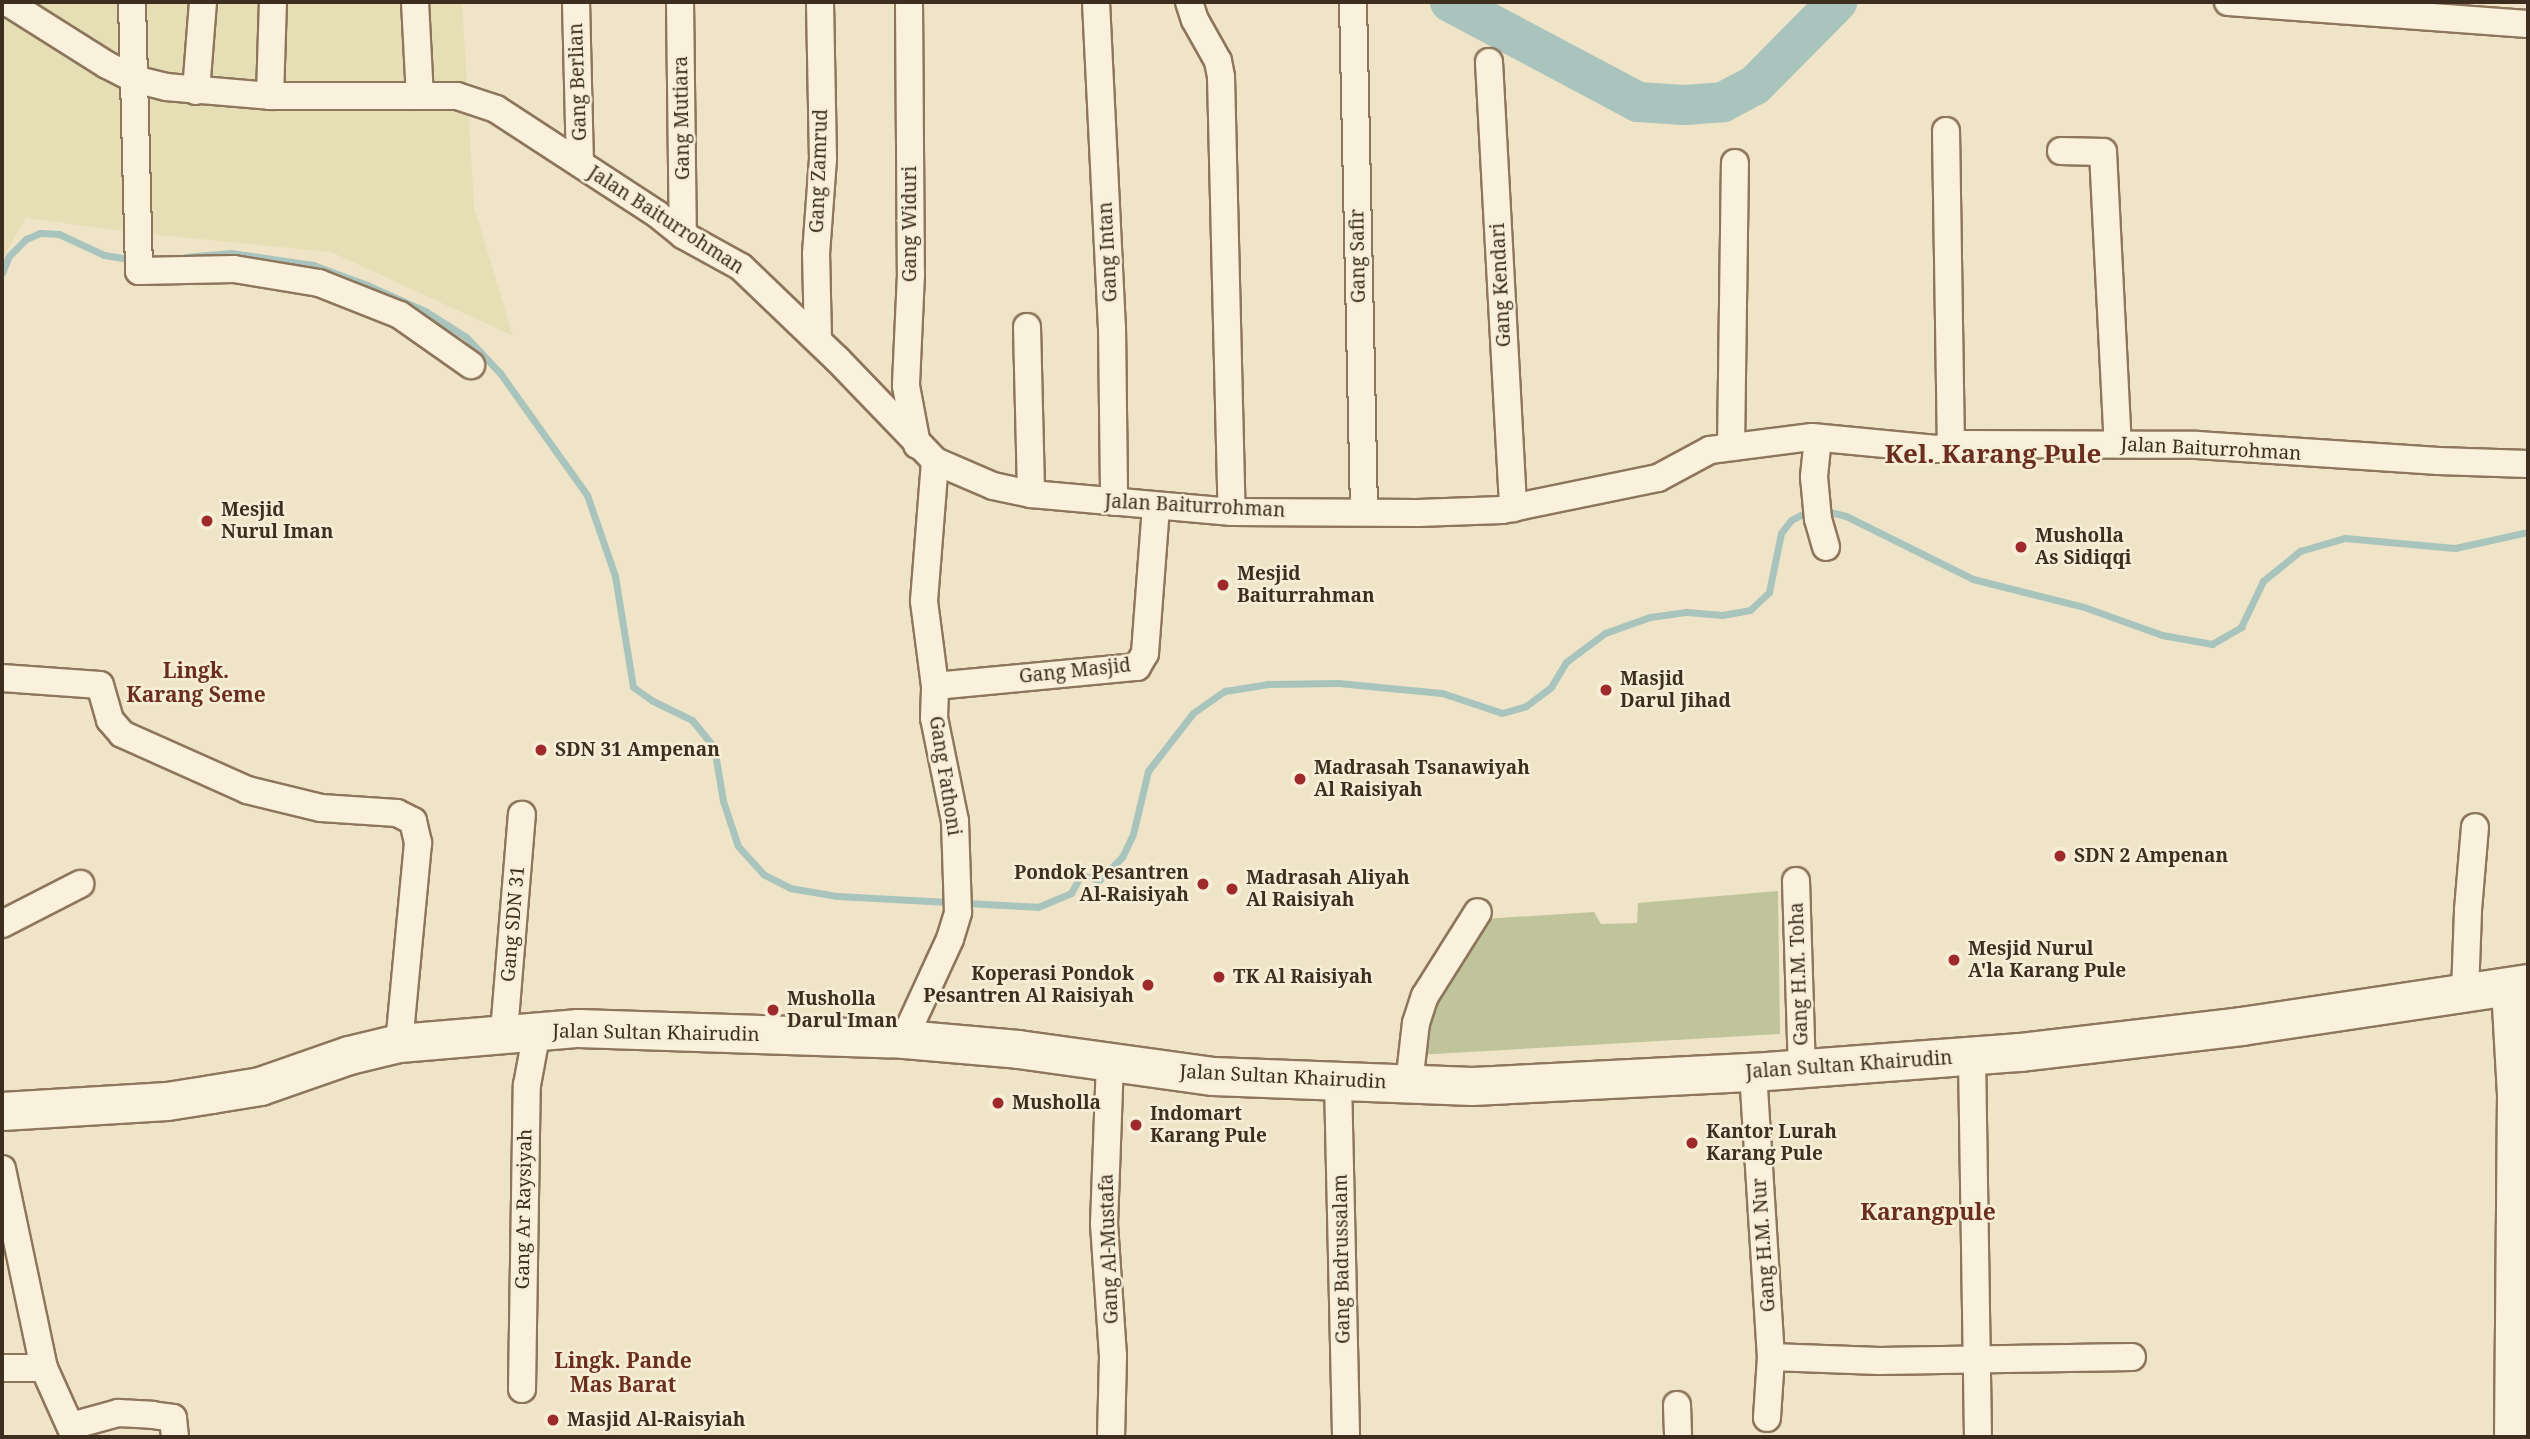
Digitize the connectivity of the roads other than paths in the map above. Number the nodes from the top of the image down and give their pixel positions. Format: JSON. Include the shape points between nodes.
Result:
{"nodes":[{"id":1,"x":7,"y":2,"type":"edge"},
{"id":2,"x":132,"y":2,"type":"edge"},
{"id":3,"x":203,"y":2,"type":"edge"},
{"id":4,"x":273,"y":2,"type":"edge"},
{"id":5,"x":415,"y":2,"type":"edge"},
{"id":6,"x":576,"y":2,"type":"edge"},
{"id":7,"x":680,"y":2,"type":"edge"},
{"id":8,"x":820,"y":2,"type":"edge"},
{"id":9,"x":909,"y":2,"type":"edge"},
{"id":10,"x":1096,"y":2,"type":"edge"},
{"id":11,"x":1189,"y":2,"type":"edge"},
{"id":12,"x":1353,"y":2,"type":"edge"},
{"id":13,"x":2228,"y":2,"type":"edge"},
{"id":14,"x":2480,"y":12,"type":"edge"},
{"id":15,"x":2528,"y":24,"type":"edge"},
{"id":16,"x":1489,"y":62,"type":"dead end"},
{"id":17,"x":134,"y":79,"type":"junction"},
{"id":18,"x":196,"y":91,"type":"junction"},
{"id":19,"x":270,"y":96,"type":"junction"},
{"id":20,"x":420,"y":96,"type":"junction"},
{"id":21,"x":1946,"y":131,"type":"dead end"},
{"id":22,"x":2061,"y":151,"type":"dead end"},
{"id":23,"x":580,"y":163,"type":"junction"},
{"id":24,"x":1735,"y":163,"type":"dead end"},
{"id":25,"x":683,"y":235,"type":"junction"},
{"id":26,"x":1027,"y":327,"type":"dead end"},
{"id":27,"x":818,"y":340,"type":"junction"},
{"id":28,"x":471,"y":365,"type":"dead end"},
{"id":29,"x":1818,"y":438,"type":"junction"},
{"id":30,"x":2118,"y":444,"type":"junction"},
{"id":31,"x":1731,"y":447,"type":"junction"},
{"id":32,"x":1951,"y":447,"type":"junction"},
{"id":33,"x":926,"y":453,"type":"junction"},
{"id":34,"x":2528,"y":464,"type":"edge"},
{"id":35,"x":1031,"y":495,"type":"junction"},
{"id":36,"x":1114,"y":502,"type":"junction"},
{"id":37,"x":1156,"y":506,"type":"junction"},
{"id":38,"x":1513,"y":508,"type":"junction"},
{"id":39,"x":1364,"y":511,"type":"junction"},
{"id":40,"x":1232,"y":512,"type":"junction"},
{"id":41,"x":1826,"y":547,"type":"dead end"},
{"id":42,"x":2,"y":678,"type":"edge"},
{"id":43,"x":935,"y":686,"type":"junction"},
{"id":44,"x":522,"y":815,"type":"dead end"},
{"id":45,"x":2475,"y":827,"type":"dead end"},
{"id":46,"x":1796,"y":881,"type":"dead end"},
{"id":47,"x":80,"y":884,"type":"dead end"},
{"id":48,"x":1478,"y":912,"type":"dead end"},
{"id":49,"x":2,"y":924,"type":"edge"},
{"id":50,"x":2519,"y":985,"type":"edge"},
{"id":51,"x":2465,"y":993,"type":"junction"},
{"id":52,"x":520,"y":1032,"type":"junction"},
{"id":53,"x":904,"y":1039,"type":"junction"},
{"id":54,"x":399,"y":1043,"type":"junction"},
{"id":55,"x":1972,"y":1056,"type":"junction"},
{"id":56,"x":1110,"y":1061,"type":"junction"},
{"id":57,"x":1802,"y":1067,"type":"junction"},
{"id":58,"x":1753,"y":1072,"type":"junction"},
{"id":59,"x":1338,"y":1081,"type":"junction"},
{"id":60,"x":1409,"y":1084,"type":"junction"},
{"id":61,"x":2,"y":1111,"type":"edge"},
{"id":62,"x":2,"y":1169,"type":"edge"},
{"id":63,"x":1770,"y":1357,"type":"junction"},
{"id":64,"x":2132,"y":1357,"type":"dead end"},
{"id":65,"x":1977,"y":1361,"type":"junction"},
{"id":66,"x":2,"y":1368,"type":"edge"},
{"id":67,"x":44,"y":1368,"type":"junction"},
{"id":68,"x":523,"y":1389,"type":"dead end"},
{"id":69,"x":1677,"y":1405,"type":"dead end"},
{"id":70,"x":1767,"y":1419,"type":"dead end"},
{"id":71,"x":73,"y":1431,"type":"edge"},
{"id":72,"x":175,"y":1437,"type":"edge"},
{"id":73,"x":1111,"y":1437,"type":"edge"},
{"id":74,"x":1346,"y":1437,"type":"edge"},
{"id":75,"x":1678,"y":1437,"type":"edge"},
{"id":76,"x":1978,"y":1437,"type":"edge"},
{"id":77,"x":2514,"y":1437,"type":"edge"}],
"edges":[{"from":1,"to":17,"type":"street","name":"Jalan Baiturrohman"},
{"from":2,"to":17,"type":"street"},
{"from":3,"to":18,"type":"street"},
{"from":4,"to":19,"type":"street"},
{"from":5,"to":20,"type":"street"},
{"from":6,"to":23,"type":"street","name":"Gang Berlian"},
{"from":7,"to":25,"type":"street","name":"Gang Mutiara"},
{"from":8,"to":27,"type":"street","name":"Gang Zamrud","via":[[823,159],[816,254]]},
{"from":9,"to":33,"type":"street","name":"Gang Widuri","via":[[911,274],[906,386]]},
{"from":10,"to":36,"type":"street","name":"Gang Intan","via":[[1112,327]]},
{"from":11,"to":40,"type":"street","via":[[1219,61],[1221,77]]},
{"from":12,"to":39,"type":"street","name":"Gang Safir"},
{"from":13,"to":14,"type":"street"},
{"from":14,"to":15,"type":"street"},
{"from":16,"to":38,"type":"street","name":"Gang Kendari"},
{"from":17,"to":18,"type":"street","name":"Jalan Baiturrohman"},
{"from":17,"to":28,"type":"street","via":[[139,271],[234,269],[319,283],[400,315]]},
{"from":18,"to":19,"type":"street","name":"Jalan Baiturrohman"},
{"from":19,"to":20,"type":"street","name":"Jalan Baiturrohman"},
{"from":20,"to":23,"type":"street","name":"Jalan Baiturrohman","via":[[457,96],[496,109]]},
{"from":21,"to":32,"type":"street"},
{"from":22,"to":30,"type":"street","via":[[2103,152]]},
{"from":23,"to":25,"type":"street","name":"Jalan Baiturrohman"},
{"from":24,"to":31,"type":"street"},
{"from":25,"to":27,"type":"street","name":"Jalan Baiturrohman","via":[[741,267]]},
{"from":26,"to":35,"type":"street"},
{"from":27,"to":33,"type":"street","name":"Jalan Baiturrohman"},
{"from":29,"to":31,"type":"street","name":"Jalan Baiturrohman"},
{"from":29,"to":32,"type":"street","name":"Jalan Baiturrohman"},
{"from":29,"to":41,"type":"street","via":[[1814,477]]},
{"from":30,"to":32,"type":"street","name":"Jalan Baiturrohman"},
{"from":30,"to":34,"type":"street","name":"Jalan Baiturrohman"},
{"from":31,"to":38,"type":"street","name":"Jalan Baiturrohman","via":[[1710,450],[1658,478]]},
{"from":33,"to":35,"type":"street","name":"Jalan Baiturrohman","via":[[993,486]]},
{"from":33,"to":43,"type":"street","name":"Gang Fathoni","via":[[924,601]]},
{"from":35,"to":36,"type":"street","name":"Jalan Baiturrohman"},
{"from":36,"to":37,"type":"street","name":"Jalan Baiturrohman"},
{"from":37,"to":40,"type":"street","name":"Jalan Baiturrohman"},
{"from":37,"to":43,"type":"street","name":"Gang Masjid","via":[[1146,653],[1137,667]]},
{"from":38,"to":39,"type":"street","name":"Jalan Baiturrohman"},
{"from":39,"to":40,"type":"street","name":"Jalan Baiturrohman"},
{"from":42,"to":54,"type":"street","via":[[100,685],[110,720],[121,734],[247,790],[321,808],[397,813],[413,821],[418,843]]},
{"from":43,"to":53,"type":"street","name":"Gang Fathoni","via":[[934,718],[955,821],[958,903],[950,939]]},
{"from":44,"to":52,"type":"street","name":"Gang SDN 31"},
{"from":45,"to":51,"type":"street"},
{"from":46,"to":57,"type":"street","name":"Gang H.M. Toha"},
{"from":47,"to":49,"type":"street"},
{"from":48,"to":60,"type":"street","via":[[1424,996]]},
{"from":50,"to":51,"type":"main road","name":"Jalan Sultan Khairudin"},
{"from":50,"to":77,"type":"main road"},
{"from":51,"to":55,"type":"main road","name":"Jalan Sultan Khairudin","via":[[2160,1037]]},
{"from":52,"to":53,"type":"main road","name":"Jalan Sultan Khairudin","via":[[646,1028]]},
{"from":52,"to":54,"type":"main road","name":"Jalan Sultan Khairudin"},
{"from":52,"to":68,"type":"street","name":"Gang Ar Raysiyah","via":[[527,1085]]},
{"from":53,"to":56,"type":"main road","name":"Jalan Sultan Khairudin"},
{"from":54,"to":61,"type":"main road","name":"Jalan Sultan Khairudin","via":[[260,1086],[167,1101]]},
{"from":55,"to":57,"type":"main road","name":"Jalan Sultan Khairudin"},
{"from":55,"to":65,"type":"street"},
{"from":56,"to":59,"type":"main road","name":"Jalan Sultan Khairudin","via":[[1213,1076]]},
{"from":56,"to":73,"type":"street","name":"Gang Al-Mustafa","via":[[1104,1224],[1113,1356]]},
{"from":57,"to":58,"type":"main road","name":"Jalan Sultan Khairudin"},
{"from":58,"to":60,"type":"main road","name":"Jalan Sultan Khairudin","via":[[1472,1086]]},
{"from":58,"to":63,"type":"street","name":"Gang H.M. Nur"},
{"from":59,"to":60,"type":"main road","name":"Jalan Sultan Khairudin"},
{"from":59,"to":74,"type":"street","name":"Gang Badrussalam"},
{"from":62,"to":67,"type":"street"},
{"from":63,"to":65,"type":"street"},
{"from":63,"to":70,"type":"street","name":"Gang H.M. Nur"},
{"from":64,"to":65,"type":"street"},
{"from":65,"to":76,"type":"street"},
{"from":66,"to":67,"type":"street"},
{"from":67,"to":71,"type":"street"},
{"from":69,"to":75,"type":"street"},
{"from":71,"to":72,"type":"street","via":[[118,1413],[173,1418]]}]}
